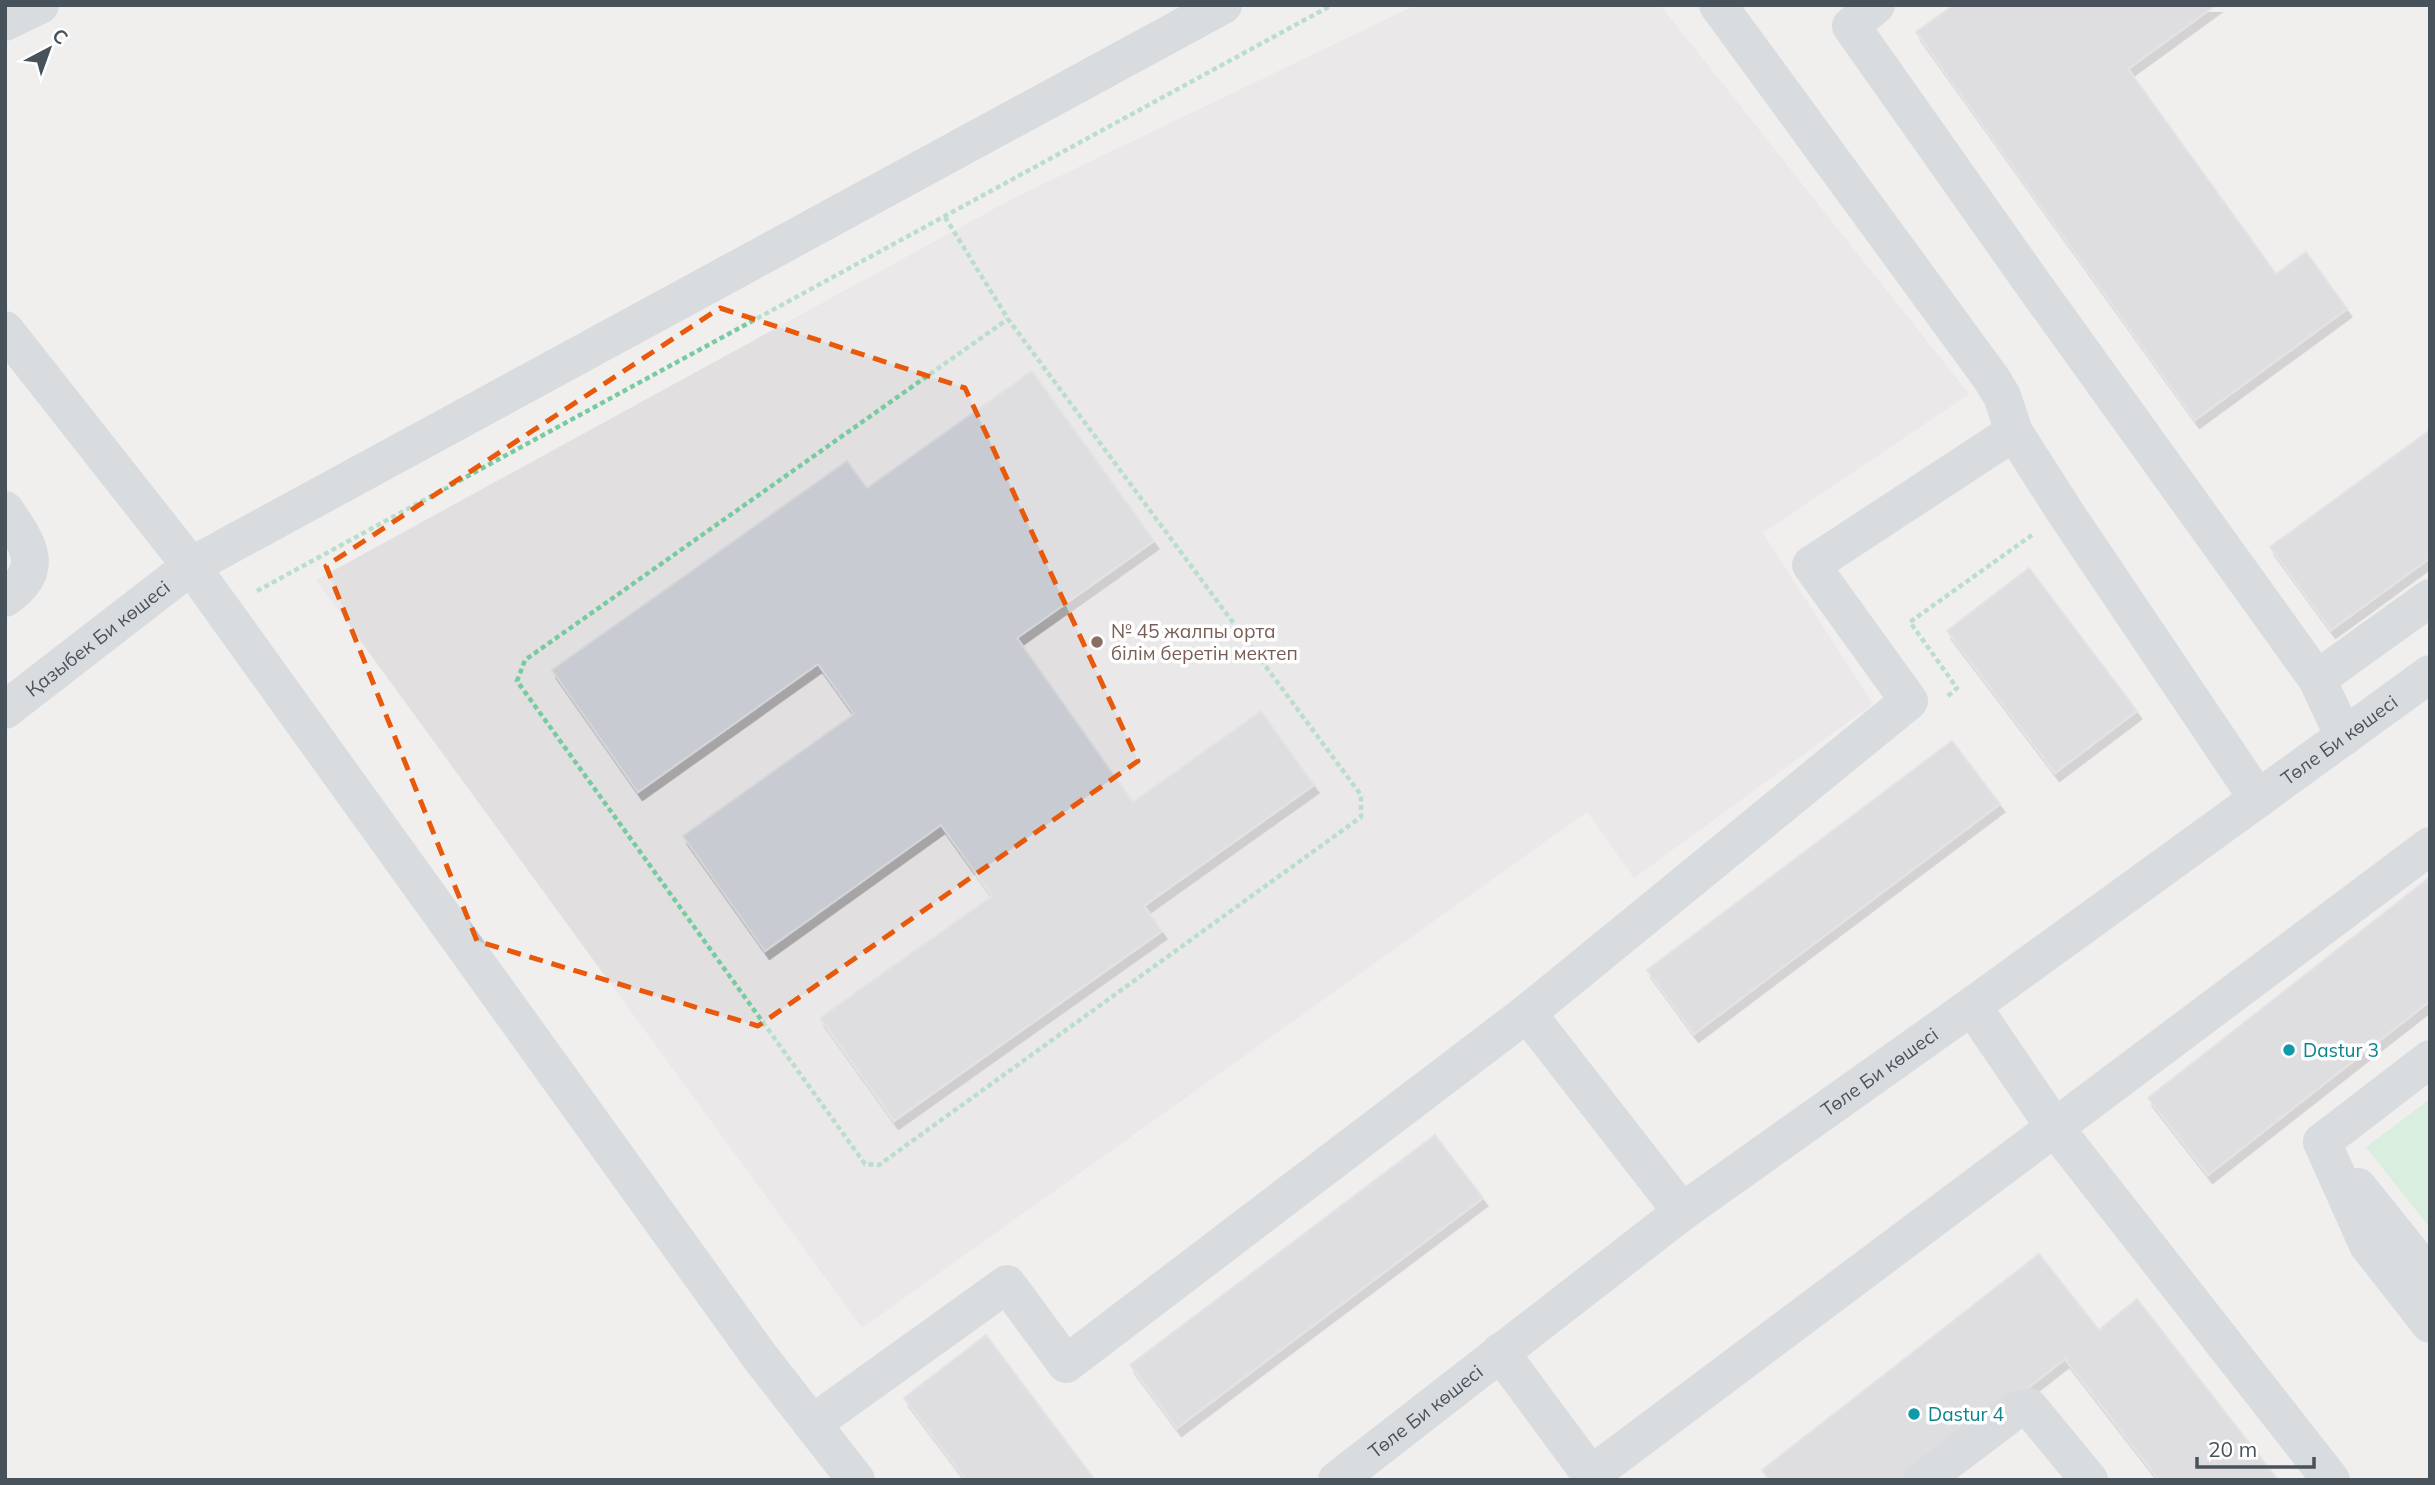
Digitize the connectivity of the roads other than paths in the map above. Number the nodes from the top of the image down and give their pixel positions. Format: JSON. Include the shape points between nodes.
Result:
{"nodes":[{"id":1,"x":40,"y":5,"type":"edge"},
{"id":2,"x":1223,"y":5,"type":"edge"},
{"id":3,"x":1718,"y":5,"type":"edge"},
{"id":4,"x":1854,"y":12,"type":"edge"},
{"id":5,"x":5,"y":22,"type":"edge"},
{"id":6,"x":12,"y":353,"type":"edge"},
{"id":7,"x":2014,"y":432,"type":"junction"},
{"id":8,"x":5,"y":510,"type":"edge"},
{"id":9,"x":191,"y":566,"type":"junction"},
{"id":10,"x":5,"y":597,"type":"edge"},
{"id":11,"x":2430,"y":598,"type":"edge"},
{"id":12,"x":2317,"y":679,"type":"junction"},
{"id":13,"x":2425,"y":688,"type":"edge"},
{"id":14,"x":5,"y":710,"type":"edge"},
{"id":15,"x":2344,"y":737,"type":"junction"},
{"id":16,"x":2258,"y":799,"type":"junction"},
{"id":17,"x":2430,"y":846,"type":"edge"},
{"id":18,"x":1972,"y":1006,"type":"junction"},
{"id":19,"x":1527,"y":1013,"type":"junction"},
{"id":20,"x":2430,"y":1059,"type":"edge"},
{"id":21,"x":2055,"y":1128,"type":"junction"},
{"id":22,"x":2322,"y":1142,"type":"junction"},
{"id":23,"x":1682,"y":1212,"type":"junction"},
{"id":24,"x":2430,"y":1278,"type":"edge"},
{"id":25,"x":2430,"y":1324,"type":"edge"},
{"id":26,"x":1500,"y":1352,"type":"junction"},
{"id":27,"x":813,"y":1424,"type":"junction"},
{"id":28,"x":1590,"y":1478,"type":"edge"},
{"id":29,"x":856,"y":1480,"type":"edge"},
{"id":30,"x":1337,"y":1480,"type":"edge"},
{"id":31,"x":1923,"y":1480,"type":"edge"},
{"id":32,"x":2089,"y":1480,"type":"edge"},
{"id":33,"x":2331,"y":1480,"type":"edge"}],
"edges":[{"from":1,"to":5,"type":"street"},
{"from":2,"to":9,"type":"street","name":"Қазыбек Би көшесі"},
{"from":3,"to":7,"type":"street","via":[[1992,378]]},
{"from":4,"to":12,"type":"street","via":[[2028,277]]},
{"from":6,"to":9,"type":"street"},
{"from":7,"to":16,"type":"street"},
{"from":7,"to":19,"type":"street","via":[[1811,565],[1909,701]]},
{"from":8,"to":10,"type":"street","via":[[27,543],[30,570]]},
{"from":9,"to":14,"type":"street","name":"Қазыбек Би көшесі"},
{"from":9,"to":27,"type":"street","via":[[752,1346]]},
{"from":11,"to":12,"type":"street"},
{"from":12,"to":15,"type":"street"},
{"from":13,"to":15,"type":"street","name":"Төле Би көшесі"},
{"from":15,"to":16,"type":"street","name":"Төле Би көшесі"},
{"from":16,"to":18,"type":"street","name":"Төле Би көшесі"},
{"from":17,"to":21,"type":"street"},
{"from":18,"to":21,"type":"street"},
{"from":18,"to":23,"type":"street","name":"Төле Би көшесі"},
{"from":19,"to":23,"type":"street"},
{"from":19,"to":27,"type":"street","via":[[1066,1364],[1007,1284]]},
{"from":20,"to":22,"type":"street"},
{"from":21,"to":28,"type":"street"},
{"from":21,"to":33,"type":"street"},
{"from":22,"to":24,"type":"street"},
{"from":22,"to":25,"type":"street","via":[[2368,1245]]},
{"from":23,"to":26,"type":"street","name":"Төле Би көшесі"},
{"from":26,"to":28,"type":"street"},
{"from":26,"to":30,"type":"street","name":"Төле Би көшесі"},
{"from":27,"to":29,"type":"street"},
{"from":31,"to":32,"type":"street","via":[[2014,1411],[2029,1407]]}]}
